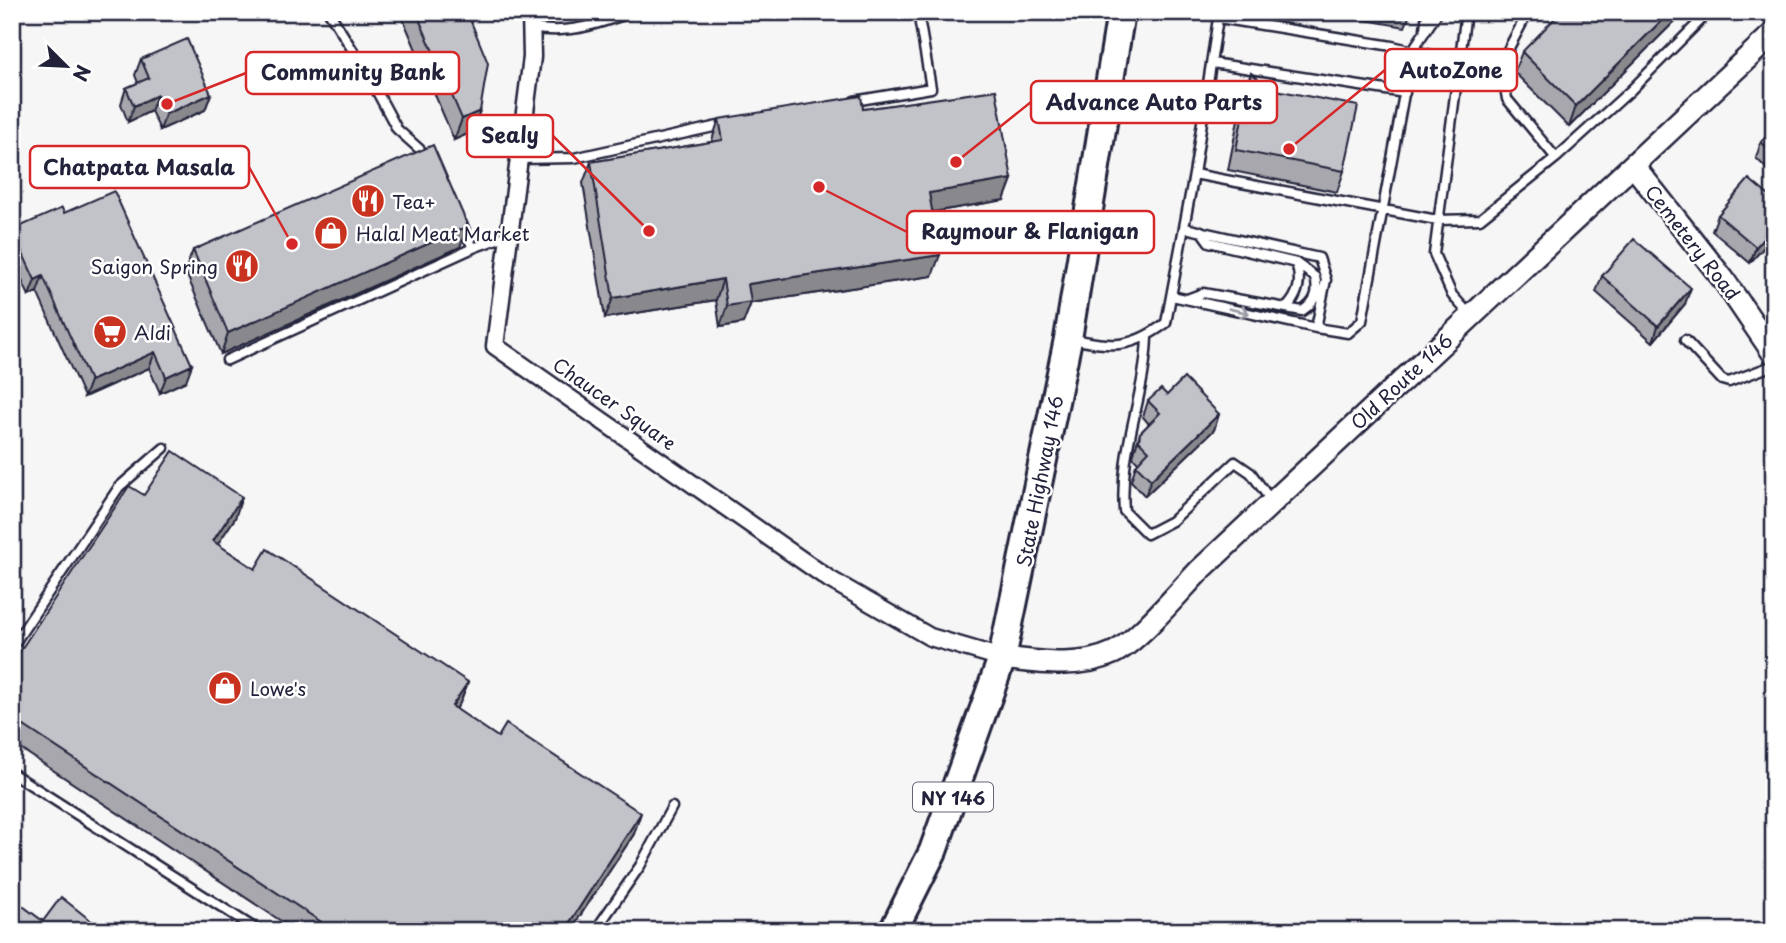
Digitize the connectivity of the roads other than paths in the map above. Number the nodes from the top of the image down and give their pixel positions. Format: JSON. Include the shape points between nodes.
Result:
{"nodes":[{"id":1,"x":328,"y":12,"type":"edge"},
{"id":2,"x":340,"y":12,"type":"edge"},
{"id":3,"x":633,"y":12,"type":"edge"},
{"id":4,"x":918,"y":12,"type":"edge"},
{"id":5,"x":1121,"y":12,"type":"edge"},
{"id":6,"x":1427,"y":12,"type":"edge"},
{"id":7,"x":1438,"y":12,"type":"edge"},
{"id":8,"x":1466,"y":12,"type":"edge"},
{"id":9,"x":1528,"y":12,"type":"edge"},
{"id":10,"x":1709,"y":12,"type":"edge"},
{"id":11,"x":1219,"y":15,"type":"edge"},
{"id":12,"x":531,"y":20,"type":"edge"},
{"id":13,"x":338,"y":24,"type":"junction"},
{"id":14,"x":1425,"y":32,"type":"junction"},
{"id":15,"x":1774,"y":33,"type":"edge"},
{"id":16,"x":1412,"y":51,"type":"junction"},
{"id":17,"x":1458,"y":61,"type":"junction"},
{"id":18,"x":1212,"y":63,"type":"junction"},
{"id":19,"x":1501,"y":63,"type":"junction"},
{"id":20,"x":1405,"y":93,"type":"junction"},
{"id":21,"x":846,"y":102,"type":"edge"},
{"id":22,"x":732,"y":123,"type":"edge"},
{"id":23,"x":1556,"y":158,"type":"junction"},
{"id":24,"x":518,"y":159,"type":"junction"},
{"id":25,"x":1633,"y":165,"type":"junction"},
{"id":26,"x":435,"y":166,"type":"edge"},
{"id":27,"x":1194,"y":174,"type":"junction"},
{"id":28,"x":1384,"y":211,"type":"junction"},
{"id":29,"x":457,"y":213,"type":"edge"},
{"id":30,"x":1437,"y":220,"type":"junction"},
{"id":31,"x":1185,"y":228,"type":"junction"},
{"id":32,"x":1201,"y":231,"type":"junction"},
{"id":33,"x":509,"y":234,"type":"junction"},
{"id":34,"x":473,"y":248,"type":"junction"},
{"id":35,"x":1296,"y":263,"type":"junction"},
{"id":36,"x":1172,"y":296,"type":"junction"},
{"id":37,"x":1187,"y":299,"type":"junction"},
{"id":38,"x":1286,"y":308,"type":"junction"},
{"id":39,"x":1471,"y":316,"type":"junction"},
{"id":40,"x":1316,"y":328,"type":"junction"},
{"id":41,"x":1147,"y":337,"type":"junction"},
{"id":42,"x":1068,"y":339,"type":"junction"},
{"id":43,"x":1685,"y":340,"type":"dead end"},
{"id":44,"x":1774,"y":354,"type":"edge"},
{"id":45,"x":226,"y":360,"type":"dead end"},
{"id":46,"x":1774,"y":365,"type":"edge"},
{"id":47,"x":164,"y":448,"type":"dead end"},
{"id":48,"x":1272,"y":503,"type":"junction"},
{"id":49,"x":12,"y":647,"type":"edge"},
{"id":50,"x":1002,"y":658,"type":"junction"},
{"id":51,"x":12,"y":772,"type":"edge"},
{"id":52,"x":672,"y":807,"type":"dead end"},
{"id":53,"x":259,"y":931,"type":"edge"},
{"id":54,"x":595,"y":931,"type":"edge"},
{"id":55,"x":893,"y":931,"type":"edge"}],
"edges":[{"from":1,"to":13,"type":"lane"},
{"from":2,"to":13,"type":"lane"},
{"from":3,"to":12,"type":"lane","via":[[574,32]]},
{"from":4,"to":21,"type":"lane","via":[[931,88]]},
{"from":5,"to":42,"type":"main road","name":"State Highway 146","number":"NY 146"},
{"from":6,"to":14,"type":"lane"},
{"from":7,"to":14,"type":"lane"},
{"from":8,"to":17,"type":"lane"},
{"from":9,"to":19,"type":"lane"},
{"from":10,"to":23,"type":"lane"},
{"from":11,"to":16,"type":"lane"},
{"from":11,"to":18,"type":"lane"},
{"from":12,"to":24,"type":"street","name":"Chaucer Square","via":[[533,57]]},
{"from":13,"to":26,"type":"lane","via":[[397,130]]},
{"from":14,"to":16,"type":"lane"},
{"from":15,"to":25,"type":"street","name":"Old Route 146"},
{"from":16,"to":17,"type":"lane"},
{"from":16,"to":20,"type":"lane"},
{"from":17,"to":19,"type":"lane"},
{"from":17,"to":30,"type":"lane"},
{"from":18,"to":20,"type":"lane"},
{"from":18,"to":27,"type":"lane"},
{"from":19,"to":23,"type":"lane","via":[[1507,99]]},
{"from":20,"to":28,"type":"lane"},
{"from":22,"to":24,"type":"lane","via":[[574,158]]},
{"from":23,"to":30,"type":"lane","via":[[1480,219]]},
{"from":24,"to":33,"type":"street","name":"Chaucer Square"},
{"from":25,"to":39,"type":"street","name":"Old Route 146"},
{"from":25,"to":44,"type":"street","name":"Cemetery Road","via":[[1723,279]]},
{"from":27,"to":28,"type":"lane"},
{"from":27,"to":31,"type":"lane"},
{"from":28,"to":30,"type":"lane"},
{"from":28,"to":40,"type":"lane","via":[[1362,321],[1348,333]]},
{"from":29,"to":34,"type":"lane"},
{"from":30,"to":39,"type":"lane","via":[[1434,254],[1452,295]]},
{"from":31,"to":32,"type":"lane"},
{"from":31,"to":36,"type":"lane"},
{"from":32,"to":35,"type":"lane","via":[[1209,242]]},
{"from":32,"to":40,"type":"lane","via":[[1319,258],[1326,280]]},
{"from":33,"to":34,"type":"lane"},
{"from":33,"to":50,"type":"street","name":"Chaucer Square","via":[[495,346],[829,579],[930,637]]},
{"from":34,"to":45,"type":"lane"},
{"from":35,"to":38,"type":"lane","via":[[1300,286]]},
{"from":35,"to":38,"type":"lane","via":[[1315,276],[1316,296],[1303,311]]},
{"from":36,"to":37,"type":"lane"},
{"from":36,"to":41,"type":"lane","via":[[1166,323]]},
{"from":37,"to":38,"type":"lane","via":[[1203,293]]},
{"from":37,"to":40,"type":"lane","one_way":true},
{"from":39,"to":48,"type":"street","name":"Old Route 146"},
{"from":41,"to":42,"type":"lane","via":[[1114,347]]},
{"from":41,"to":48,"type":"lane","via":[[1146,369],[1121,478],[1124,511],[1147,534],[1172,521],[1235,462],[1251,473]]},
{"from":42,"to":50,"type":"main road","name":"State Highway 146","number":"NY 146"},
{"from":43,"to":46,"type":"lane","via":[[1722,380],[1738,380]]},
{"from":47,"to":49,"type":"lane","via":[[119,487]]},
{"from":48,"to":50,"type":"street","name":"Old Route 146","via":[[1114,653],[1053,664]]},
{"from":50,"to":55,"type":"main road","name":"State Highway 146","number":"NY 146","via":[[933,851]]},
{"from":51,"to":53,"type":"lane"},
{"from":52,"to":54,"type":"lane","via":[[640,866]]}]}
